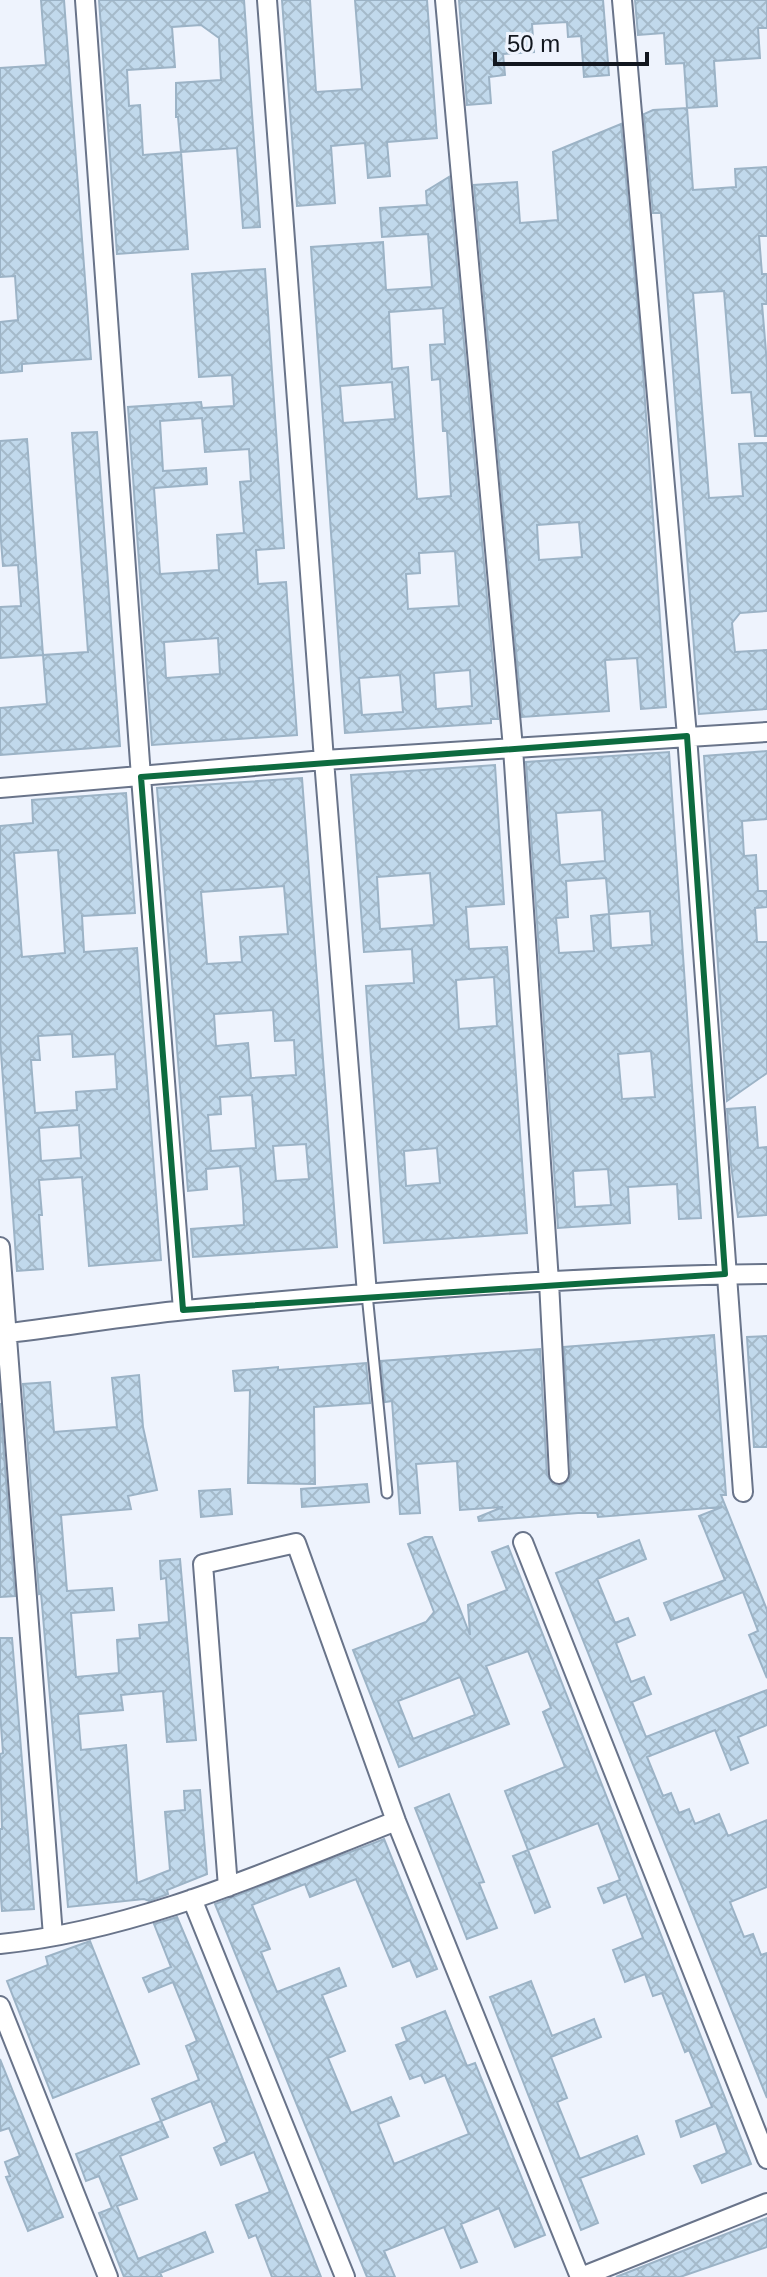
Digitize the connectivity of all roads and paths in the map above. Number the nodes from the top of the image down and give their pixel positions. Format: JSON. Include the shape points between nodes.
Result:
{"nodes":[{"id":1,"x":85,"y":0,"type":"edge"},
{"id":2,"x":267,"y":0,"type":"edge"},
{"id":3,"x":445,"y":0,"type":"edge"},
{"id":4,"x":622,"y":0,"type":"edge"},
{"id":5,"x":767,"y":732,"type":"edge"},
{"id":6,"x":687,"y":736,"type":"junction"},
{"id":7,"x":513,"y":748,"type":"junction"},
{"id":8,"x":324,"y":760,"type":"junction"},
{"id":9,"x":141,"y":777,"type":"junction"},
{"id":10,"x":0,"y":788,"type":"edge"},
{"id":11,"x":0,"y":1247,"type":"edge"},
{"id":12,"x":725,"y":1274,"type":"junction"},
{"id":13,"x":767,"y":1274,"type":"edge"},
{"id":14,"x":549,"y":1282,"type":"junction"},
{"id":15,"x":367,"y":1294,"type":"junction"},
{"id":16,"x":183,"y":1310,"type":"junction"},
{"id":17,"x":3,"y":1333,"type":"edge"},
{"id":18,"x":559,"y":1474,"type":"dead end"},
{"id":19,"x":743,"y":1492,"type":"dead end"},
{"id":20,"x":387,"y":1493,"type":"dead end"},
{"id":21,"x":523,"y":1542,"type":"dead end"},
{"id":22,"x":396,"y":1821,"type":"junction"},
{"id":23,"x":228,"y":1887,"type":"junction"},
{"id":24,"x":192,"y":1899,"type":"junction"},
{"id":25,"x":53,"y":1936,"type":"junction"},
{"id":26,"x":0,"y":1944,"type":"edge"},
{"id":27,"x":0,"y":2006,"type":"edge"},
{"id":28,"x":767,"y":2159,"type":"edge"},
{"id":29,"x":767,"y":2203,"type":"edge"},
{"id":30,"x":590,"y":2276,"type":"edge"},
{"id":31,"x":108,"y":2277,"type":"edge"},
{"id":32,"x":345,"y":2277,"type":"edge"}],
"edges":[{"from":1,"to":9,"type":"street"},
{"from":2,"to":8,"type":"street"},
{"from":3,"to":7,"type":"street"},
{"from":4,"to":6,"type":"street"},
{"from":5,"to":6,"type":"street"},
{"from":6,"to":7,"type":"street"},
{"from":6,"to":12,"type":"street"},
{"from":7,"to":8,"type":"street"},
{"from":7,"to":14,"type":"street"},
{"from":8,"to":9,"type":"street"},
{"from":8,"to":15,"type":"street"},
{"from":9,"to":10,"type":"street"},
{"from":9,"to":16,"type":"street"},
{"from":11,"to":17,"type":"street"},
{"from":12,"to":13,"type":"street"},
{"from":12,"to":14,"type":"street"},
{"from":12,"to":19,"type":"street"},
{"from":14,"to":15,"type":"street"},
{"from":14,"to":18,"type":"street"},
{"from":15,"to":16,"type":"street"},
{"from":15,"to":20,"type":"lane"},
{"from":16,"to":17,"type":"street"},
{"from":17,"to":25,"type":"street"},
{"from":21,"to":28,"type":"street"},
{"from":22,"to":23,"type":"street"},
{"from":22,"to":23,"type":"street","via":[[296,1543],[203,1564]]},
{"from":22,"to":30,"type":"street"},
{"from":23,"to":24,"type":"street"},
{"from":24,"to":25,"type":"street"},
{"from":24,"to":32,"type":"street"},
{"from":25,"to":26,"type":"street"},
{"from":27,"to":31,"type":"street"},
{"from":29,"to":30,"type":"street"}]}
